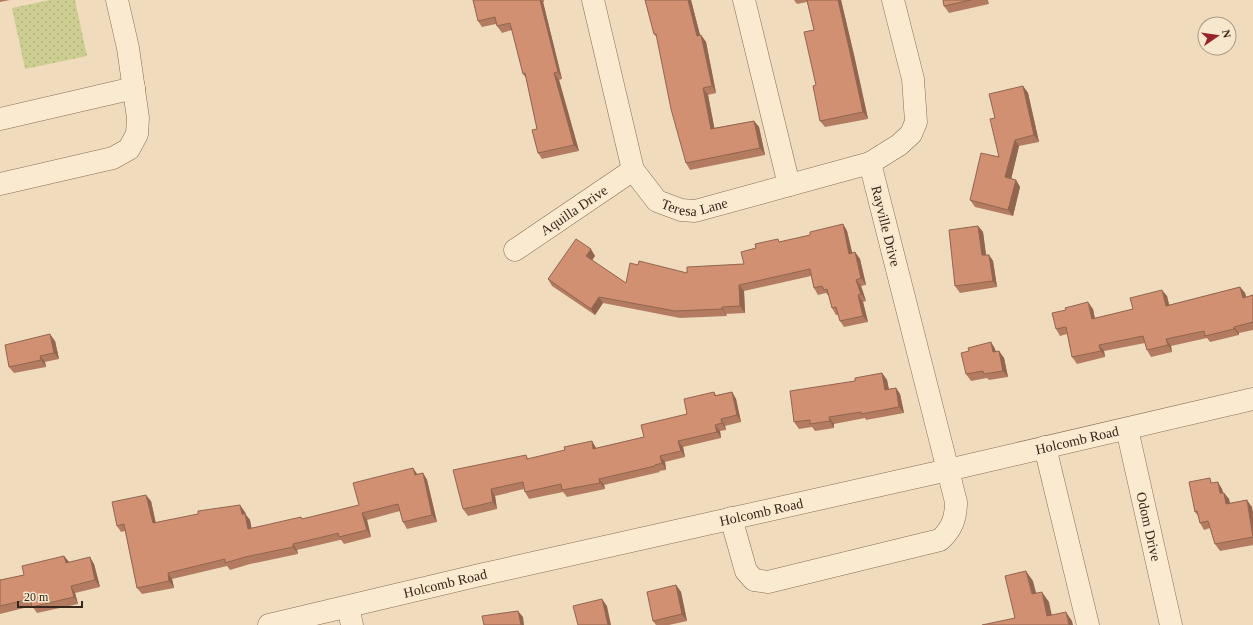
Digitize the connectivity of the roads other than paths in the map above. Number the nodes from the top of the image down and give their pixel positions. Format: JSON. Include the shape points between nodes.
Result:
{"nodes":[{"id":1,"x":117,"y":0,"type":"edge"},
{"id":2,"x":593,"y":0,"type":"edge"},
{"id":3,"x":744,"y":0,"type":"edge"},
{"id":4,"x":893,"y":0,"type":"edge"},
{"id":5,"x":134,"y":88,"type":"junction"},
{"id":6,"x":0,"y":119,"type":"edge"},
{"id":7,"x":870,"y":163,"type":"junction"},
{"id":8,"x":633,"y":170,"type":"junction"},
{"id":9,"x":0,"y":184,"type":"edge"},
{"id":10,"x":789,"y":186,"type":"junction"},
{"id":11,"x":515,"y":250,"type":"dead end"},
{"id":12,"x":1253,"y":399,"type":"edge"},
{"id":13,"x":1127,"y":429,"type":"junction"},
{"id":14,"x":1045,"y":447,"type":"junction"},
{"id":15,"x":948,"y":470,"type":"junction"},
{"id":16,"x":731,"y":518,"type":"junction"},
{"id":17,"x":350,"y":616,"type":"edge"},
{"id":18,"x":269,"y":625,"type":"edge"},
{"id":19,"x":1088,"y":625,"type":"edge"},
{"id":20,"x":1171,"y":625,"type":"edge"}],
"edges":[{"from":1,"to":5,"type":"street"},
{"from":2,"to":8,"type":"street","name":"Teresa Lane"},
{"from":3,"to":10,"type":"street"},
{"from":4,"to":7,"type":"street","via":[[913,79],[916,122],[911,134],[900,145]]},
{"from":5,"to":6,"type":"street"},
{"from":5,"to":9,"type":"street","via":[[138,118],[137,134],[129,149],[113,158]]},
{"from":7,"to":10,"type":"street","name":"Teresa Lane"},
{"from":7,"to":15,"type":"street","name":"Rayville Drive"},
{"from":8,"to":10,"type":"street","name":"Teresa Lane","via":[[657,201],[681,210],[695,211]]},
{"from":8,"to":11,"type":"street","name":"Aquilla Drive"},
{"from":12,"to":13,"type":"street","name":"Holcomb Road"},
{"from":13,"to":14,"type":"street","name":"Holcomb Road"},
{"from":13,"to":20,"type":"street","name":"Odom Drive"},
{"from":14,"to":15,"type":"street","name":"Holcomb Road"},
{"from":14,"to":19,"type":"street"},
{"from":15,"to":16,"type":"street","name":"Holcomb Road"},
{"from":15,"to":16,"type":"street","name":"Rayville Drive","via":[[956,502],[956,513],[948,533],[940,540],[768,582],[754,580],[746,571]]},
{"from":16,"to":17,"type":"street","name":"Holcomb Road","via":[[484,574]]},
{"from":17,"to":18,"type":"street","name":"Holcomb Road"}]}
